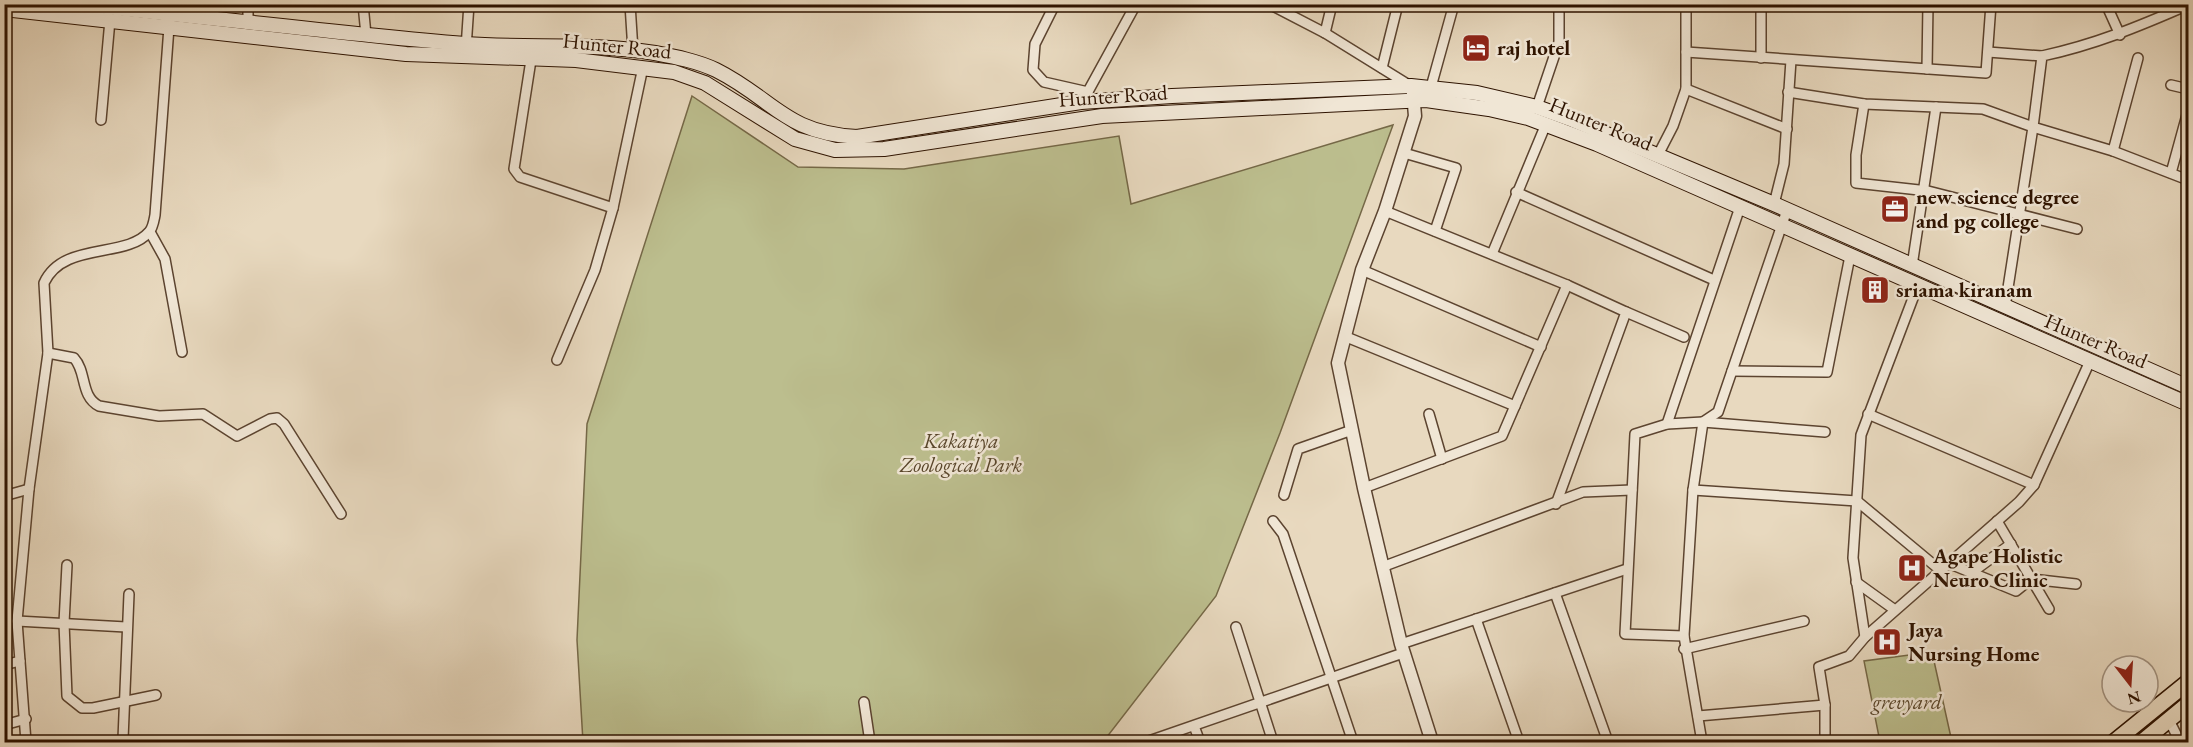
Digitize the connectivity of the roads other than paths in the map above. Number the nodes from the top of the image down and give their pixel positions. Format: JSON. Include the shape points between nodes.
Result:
{"nodes":[{"id":1,"x":76,"y":4,"type":"edge"},
{"id":2,"x":248,"y":4,"type":"edge"},
{"id":3,"x":363,"y":4,"type":"edge"},
{"id":4,"x":470,"y":4,"type":"edge"},
{"id":5,"x":630,"y":4,"type":"edge"},
{"id":6,"x":1055,"y":4,"type":"edge"},
{"id":7,"x":1136,"y":4,"type":"edge"},
{"id":8,"x":1269,"y":4,"type":"edge"},
{"id":9,"x":1332,"y":4,"type":"edge"},
{"id":10,"x":1398,"y":4,"type":"edge"},
{"id":11,"x":1454,"y":4,"type":"edge"},
{"id":12,"x":1559,"y":4,"type":"edge"},
{"id":13,"x":1686,"y":4,"type":"edge"},
{"id":14,"x":1761,"y":4,"type":"edge"},
{"id":15,"x":1928,"y":4,"type":"edge"},
{"id":16,"x":1990,"y":4,"type":"edge"},
{"id":17,"x":2106,"y":4,"type":"edge"},
{"id":18,"x":2187,"y":5,"type":"edge"},
{"id":19,"x":4,"y":9,"type":"edge"},
{"id":20,"x":142,"y":13,"type":"edge"},
{"id":21,"x":169,"y":15,"type":"edge"},
{"id":22,"x":110,"y":20,"type":"junction"},
{"id":23,"x":248,"y":22,"type":"junction"},
{"id":24,"x":1326,"y":33,"type":"junction"},
{"id":25,"x":366,"y":35,"type":"junction"},
{"id":26,"x":2120,"y":35,"type":"junction"},
{"id":27,"x":466,"y":50,"type":"junction"},
{"id":28,"x":633,"y":51,"type":"junction"},
{"id":29,"x":1686,"y":52,"type":"junction"},
{"id":30,"x":1988,"y":52,"type":"junction"},
{"id":31,"x":2042,"y":56,"type":"junction"},
{"id":32,"x":1761,"y":58,"type":"junction"},
{"id":33,"x":2138,"y":58,"type":"dead end"},
{"id":34,"x":531,"y":60,"type":"junction"},
{"id":35,"x":1791,"y":60,"type":"junction"},
{"id":36,"x":643,"y":67,"type":"junction"},
{"id":37,"x":1382,"y":68,"type":"junction"},
{"id":38,"x":1927,"y":69,"type":"junction"},
{"id":39,"x":2171,"y":85,"type":"dead end"},
{"id":40,"x":1411,"y":86,"type":"junction"},
{"id":41,"x":1431,"y":87,"type":"junction"},
{"id":42,"x":1686,"y":89,"type":"junction"},
{"id":43,"x":2188,"y":89,"type":"edge"},
{"id":44,"x":1788,"y":92,"type":"junction"},
{"id":45,"x":1084,"y":97,"type":"junction"},
{"id":46,"x":1415,"y":101,"type":"junction"},
{"id":47,"x":1864,"y":104,"type":"junction"},
{"id":48,"x":1537,"y":107,"type":"junction"},
{"id":49,"x":1936,"y":107,"type":"junction"},
{"id":50,"x":2188,"y":111,"type":"edge"},
{"id":51,"x":1015,"y":113,"type":"junction"},
{"id":52,"x":101,"y":120,"type":"dead end"},
{"id":53,"x":1546,"y":124,"type":"junction"},
{"id":54,"x":1018,"y":127,"type":"junction"},
{"id":55,"x":2033,"y":127,"type":"junction"},
{"id":56,"x":1787,"y":129,"type":"junction"},
{"id":57,"x":2113,"y":151,"type":"junction"},
{"id":58,"x":1404,"y":153,"type":"junction"},
{"id":59,"x":1663,"y":163,"type":"junction"},
{"id":60,"x":2171,"y":173,"type":"junction"},
{"id":61,"x":2188,"y":180,"type":"edge"},
{"id":62,"x":1923,"y":190,"type":"junction"},
{"id":63,"x":1516,"y":192,"type":"junction"},
{"id":64,"x":1740,"y":207,"type":"junction"},
{"id":65,"x":1781,"y":207,"type":"junction"},
{"id":66,"x":614,"y":208,"type":"junction"},
{"id":67,"x":1385,"y":211,"type":"junction"},
{"id":68,"x":2020,"y":213,"type":"junction"},
{"id":69,"x":1782,"y":225,"type":"junction"},
{"id":70,"x":2077,"y":228,"type":"dead end"},
{"id":71,"x":1435,"y":231,"type":"junction"},
{"id":72,"x":150,"y":232,"type":"junction"},
{"id":73,"x":1492,"y":254,"type":"junction"},
{"id":74,"x":1850,"y":256,"type":"junction"},
{"id":75,"x":1912,"y":266,"type":"junction"},
{"id":76,"x":1362,"y":270,"type":"junction"},
{"id":77,"x":1714,"y":280,"type":"junction"},
{"id":78,"x":1567,"y":285,"type":"junction"},
{"id":79,"x":1918,"y":285,"type":"junction"},
{"id":80,"x":2005,"y":307,"type":"junction"},
{"id":81,"x":1626,"y":312,"type":"junction"},
{"id":82,"x":1344,"y":336,"type":"junction"},
{"id":83,"x":1684,"y":337,"type":"dead end"},
{"id":84,"x":1540,"y":347,"type":"junction"},
{"id":85,"x":182,"y":352,"type":"dead end"},
{"id":86,"x":48,"y":353,"type":"junction"},
{"id":87,"x":557,"y":360,"type":"dead end"},
{"id":88,"x":2090,"y":361,"type":"junction"},
{"id":89,"x":1732,"y":371,"type":"junction"},
{"id":90,"x":2188,"y":387,"type":"edge"},
{"id":91,"x":2188,"y":404,"type":"edge"},
{"id":92,"x":1515,"y":406,"type":"junction"},
{"id":93,"x":1430,"y":414,"type":"dead end"},
{"id":94,"x":1868,"y":414,"type":"junction"},
{"id":95,"x":1703,"y":422,"type":"junction"},
{"id":96,"x":1667,"y":424,"type":"junction"},
{"id":97,"x":1352,"y":430,"type":"junction"},
{"id":98,"x":1825,"y":432,"type":"dead end"},
{"id":99,"x":1442,"y":459,"type":"junction"},
{"id":100,"x":2034,"y":485,"type":"junction"},
{"id":101,"x":1364,"y":488,"type":"junction"},
{"id":102,"x":28,"y":489,"type":"junction"},
{"id":103,"x":1632,"y":490,"type":"junction"},
{"id":104,"x":1694,"y":490,"type":"junction"},
{"id":105,"x":1284,"y":495,"type":"dead end"},
{"id":106,"x":4,"y":496,"type":"edge"},
{"id":107,"x":1857,"y":501,"type":"junction"},
{"id":108,"x":1556,"y":504,"type":"junction"},
{"id":109,"x":341,"y":514,"type":"dead end"},
{"id":110,"x":1273,"y":521,"type":"dead end"},
{"id":111,"x":1997,"y":521,"type":"junction"},
{"id":112,"x":2011,"y":544,"type":"junction"},
{"id":113,"x":1948,"y":563,"type":"junction"},
{"id":114,"x":68,"y":565,"type":"dead end"},
{"id":115,"x":1382,"y":567,"type":"junction"},
{"id":116,"x":1627,"y":568,"type":"junction"},
{"id":117,"x":1940,"y":570,"type":"junction"},
{"id":118,"x":1971,"y":573,"type":"junction"},
{"id":119,"x":2031,"y":579,"type":"junction"},
{"id":120,"x":1856,"y":582,"type":"junction"},
{"id":121,"x":2076,"y":584,"type":"dead end"},
{"id":122,"x":1555,"y":593,"type":"junction"},
{"id":123,"x":129,"y":594,"type":"dead end"},
{"id":124,"x":2049,"y":609,"type":"dead end"},
{"id":125,"x":1894,"y":610,"type":"junction"},
{"id":126,"x":1476,"y":619,"type":"junction"},
{"id":127,"x":17,"y":621,"type":"junction"},
{"id":128,"x":1804,"y":621,"type":"dead end"},
{"id":129,"x":64,"y":622,"type":"junction"},
{"id":130,"x":126,"y":627,"type":"junction"},
{"id":131,"x":1236,"y":627,"type":"dead end"},
{"id":132,"x":1684,"y":636,"type":"junction"},
{"id":133,"x":1865,"y":637,"type":"junction"},
{"id":134,"x":1402,"y":649,"type":"junction"},
{"id":135,"x":1684,"y":649,"type":"junction"},
{"id":136,"x":20,"y":661,"type":"junction"},
{"id":137,"x":4,"y":665,"type":"edge"},
{"id":138,"x":1332,"y":678,"type":"junction"},
{"id":139,"x":2188,"y":682,"type":"edge"},
{"id":140,"x":156,"y":696,"type":"dead end"},
{"id":141,"x":124,"y":702,"type":"junction"},
{"id":142,"x":864,"y":702,"type":"dead end"},
{"id":143,"x":1260,"y":704,"type":"junction"},
{"id":144,"x":1825,"y":705,"type":"junction"},
{"id":145,"x":2188,"y":705,"type":"edge"},
{"id":146,"x":1698,"y":716,"type":"junction"},
{"id":147,"x":26,"y":719,"type":"junction"},
{"id":148,"x":2169,"y":720,"type":"junction"},
{"id":149,"x":4,"y":725,"type":"edge"},
{"id":150,"x":1194,"y":726,"type":"junction"},
{"id":151,"x":123,"y":739,"type":"dead end"},
{"id":152,"x":26,"y":742,"type":"edge"},
{"id":153,"x":870,"y":742,"type":"edge"},
{"id":154,"x":1146,"y":742,"type":"edge"},
{"id":155,"x":1200,"y":742,"type":"edge"},
{"id":156,"x":1273,"y":742,"type":"edge"},
{"id":157,"x":1353,"y":742,"type":"edge"},
{"id":158,"x":1432,"y":742,"type":"edge"},
{"id":159,"x":1519,"y":742,"type":"edge"},
{"id":160,"x":1608,"y":742,"type":"edge"},
{"id":161,"x":1702,"y":742,"type":"edge"},
{"id":162,"x":1826,"y":742,"type":"edge"},
{"id":163,"x":2114,"y":742,"type":"edge"},
{"id":164,"x":2142,"y":742,"type":"edge"},
{"id":165,"x":2180,"y":742,"type":"edge"}],
"edges":[{"from":1,"to":20,"type":"main road","name":"Hunter Road"},
{"from":2,"to":23,"type":"street"},
{"from":3,"to":25,"type":"street"},
{"from":4,"to":27,"type":"street"},
{"from":5,"to":28,"type":"street"},
{"from":6,"to":45,"type":"street","via":[[1035,44],[1033,70],[1044,82]]},
{"from":7,"to":45,"type":"street"},
{"from":8,"to":24,"type":"street"},
{"from":9,"to":24,"type":"street"},
{"from":10,"to":37,"type":"street"},
{"from":11,"to":41,"type":"street"},
{"from":12,"to":48,"type":"street","via":[[1559,42]]},
{"from":13,"to":29,"type":"street"},
{"from":14,"to":32,"type":"street"},
{"from":15,"to":38,"type":"street"},
{"from":16,"to":30,"type":"street"},
{"from":17,"to":26,"type":"street"},
{"from":18,"to":26,"type":"street"},
{"from":19,"to":22,"type":"main road","name":"Hunter Road"},
{"from":20,"to":21,"type":"main road","name":"Hunter Road"},
{"from":20,"to":22,"type":"main road","name":"Hunter Road"},
{"from":21,"to":23,"type":"main road","name":"Hunter Road"},
{"from":21,"to":27,"type":"main road","name":"Hunter Road","via":[[406,54]]},
{"from":21,"to":72,"type":"street","via":[[155,215]]},
{"from":22,"to":52,"type":"street"},
{"from":23,"to":25,"type":"main road","name":"Hunter Road"},
{"from":24,"to":37,"type":"street"},
{"from":25,"to":27,"type":"main road","name":"Hunter Road"},
{"from":26,"to":31,"type":"street"},
{"from":27,"to":28,"type":"main road","name":"Hunter Road"},
{"from":27,"to":34,"type":"main road","name":"Hunter Road"},
{"from":28,"to":51,"type":"main road","name":"Hunter Road","via":[[687,60],[718,71],[794,123],[823,134],[857,137]]},
{"from":29,"to":32,"type":"street"},
{"from":29,"to":42,"type":"street"},
{"from":30,"to":31,"type":"street"},
{"from":30,"to":38,"type":"street","via":[[1986,73]]},
{"from":31,"to":55,"type":"street"},
{"from":32,"to":35,"type":"street"},
{"from":33,"to":57,"type":"street"},
{"from":34,"to":36,"type":"main road","name":"Hunter Road"},
{"from":34,"to":66,"type":"street","via":[[514,169],[520,177]]},
{"from":35,"to":38,"type":"street"},
{"from":35,"to":44,"type":"street"},
{"from":36,"to":54,"type":"main road","name":"Hunter Road","via":[[674,72],[705,84],[795,138],[835,150],[884,149]]},
{"from":36,"to":66,"type":"street"},
{"from":37,"to":40,"type":"street"},
{"from":39,"to":43,"type":"street"},
{"from":40,"to":41,"type":"main road","name":"Hunter Road"},
{"from":40,"to":45,"type":"main road","name":"Hunter Road"},
{"from":40,"to":46,"type":"street"},
{"from":41,"to":48,"type":"main road","name":"Hunter Road"},
{"from":42,"to":56,"type":"street"},
{"from":42,"to":59,"type":"street"},
{"from":44,"to":47,"type":"street"},
{"from":44,"to":56,"type":"street"},
{"from":45,"to":51,"type":"main road","name":"Hunter Road"},
{"from":46,"to":53,"type":"main road","name":"Hunter Road","via":[[1490,109]]},
{"from":46,"to":54,"type":"main road","name":"Hunter Road","via":[[1102,116]]},
{"from":46,"to":58,"type":"street","via":[[1415,116]]},
{"from":47,"to":49,"type":"street"},
{"from":47,"to":62,"type":"street","via":[[1856,183]]},
{"from":48,"to":59,"type":"main road","name":"Hunter Road"},
{"from":49,"to":55,"type":"street","via":[[1983,109]]},
{"from":49,"to":62,"type":"street"},
{"from":50,"to":60,"type":"street"},
{"from":51,"to":54,"type":"main road"},
{"from":53,"to":59,"type":"main road","name":"Hunter Road"},
{"from":53,"to":63,"type":"street"},
{"from":55,"to":57,"type":"street"},
{"from":55,"to":68,"type":"street"},
{"from":56,"to":65,"type":"street"},
{"from":57,"to":60,"type":"street"},
{"from":58,"to":67,"type":"street"},
{"from":58,"to":71,"type":"street","via":[[1456,168]]},
{"from":59,"to":64,"type":"main road","name":"Hunter Road"},
{"from":59,"to":65,"type":"main road","name":"Hunter Road"},
{"from":60,"to":61,"type":"street"},
{"from":62,"to":68,"type":"street"},
{"from":62,"to":75,"type":"street"},
{"from":63,"to":73,"type":"street"},
{"from":63,"to":77,"type":"street"},
{"from":64,"to":69,"type":"main road","name":"Hunter Road"},
{"from":64,"to":77,"type":"street"},
{"from":65,"to":69,"type":"street"},
{"from":65,"to":75,"type":"main road","name":"Hunter Road"},
{"from":66,"to":87,"type":"street","via":[[595,270]]},
{"from":67,"to":71,"type":"street"},
{"from":67,"to":76,"type":"street"},
{"from":68,"to":70,"type":"street"},
{"from":68,"to":80,"type":"street"},
{"from":69,"to":74,"type":"main road","name":"Hunter Road"},
{"from":69,"to":89,"type":"street"},
{"from":71,"to":73,"type":"street"},
{"from":72,"to":85,"type":"street","via":[[165,259]]},
{"from":72,"to":86,"type":"street","via":[[137,241],[59,262],[47,276],[43,291]]},
{"from":73,"to":78,"type":"street"},
{"from":74,"to":79,"type":"main road","name":"Hunter Road"},
{"from":74,"to":89,"type":"street","via":[[1827,372]]},
{"from":75,"to":80,"type":"main road","name":"Hunter Road"},
{"from":76,"to":82,"type":"street"},
{"from":76,"to":84,"type":"street"},
{"from":77,"to":96,"type":"street"},
{"from":78,"to":81,"type":"street"},
{"from":78,"to":84,"type":"street"},
{"from":79,"to":88,"type":"main road","name":"Hunter Road"},
{"from":79,"to":94,"type":"street"},
{"from":80,"to":90,"type":"main road","name":"Hunter Road"},
{"from":81,"to":83,"type":"street"},
{"from":81,"to":108,"type":"street"},
{"from":82,"to":92,"type":"street"},
{"from":82,"to":97,"type":"street","via":[[1338,363]]},
{"from":84,"to":92,"type":"street"},
{"from":86,"to":102,"type":"street"},
{"from":86,"to":109,"type":"street","via":[[74,358],[88,395],[99,406],[159,416],[203,414],[237,436],[277,418]]},
{"from":88,"to":91,"type":"main road","name":"Hunter Road"},
{"from":88,"to":100,"type":"street"},
{"from":89,"to":95,"type":"street","via":[[1718,412]]},
{"from":92,"to":99,"type":"street","via":[[1502,436]]},
{"from":93,"to":99,"type":"street"},
{"from":94,"to":100,"type":"street"},
{"from":94,"to":107,"type":"street","via":[[1861,435]]},
{"from":95,"to":96,"type":"street"},
{"from":95,"to":98,"type":"street"},
{"from":95,"to":104,"type":"street"},
{"from":96,"to":103,"type":"street","via":[[1635,434]]},
{"from":97,"to":101,"type":"street"},
{"from":97,"to":105,"type":"street","via":[[1298,448]]},
{"from":99,"to":101,"type":"street"},
{"from":100,"to":111,"type":"street"},
{"from":101,"to":115,"type":"street"},
{"from":102,"to":106,"type":"street"},
{"from":102,"to":127,"type":"street"},
{"from":103,"to":108,"type":"street","via":[[1583,492]]},
{"from":103,"to":116,"type":"street"},
{"from":104,"to":107,"type":"street"},
{"from":104,"to":132,"type":"street"},
{"from":107,"to":117,"type":"street"},
{"from":107,"to":120,"type":"street","via":[[1853,558]]},
{"from":108,"to":115,"type":"street"},
{"from":110,"to":138,"type":"street","via":[[1283,534]]},
{"from":111,"to":112,"type":"street"},
{"from":111,"to":113,"type":"street"},
{"from":112,"to":118,"type":"street"},
{"from":112,"to":119,"type":"street"},
{"from":113,"to":117,"type":"street"},
{"from":113,"to":118,"type":"street"},
{"from":114,"to":129,"type":"street"},
{"from":115,"to":134,"type":"street"},
{"from":116,"to":122,"type":"street"},
{"from":116,"to":132,"type":"street","via":[[1625,634]]},
{"from":117,"to":125,"type":"street"},
{"from":118,"to":119,"type":"street","via":[[2016,591]]},
{"from":119,"to":121,"type":"street"},
{"from":119,"to":124,"type":"street"},
{"from":120,"to":125,"type":"street"},
{"from":120,"to":133,"type":"street"},
{"from":122,"to":126,"type":"street"},
{"from":122,"to":160,"type":"street"},
{"from":123,"to":130,"type":"street"},
{"from":125,"to":133,"type":"street"},
{"from":126,"to":134,"type":"street"},
{"from":126,"to":159,"type":"street"},
{"from":127,"to":129,"type":"street"},
{"from":127,"to":136,"type":"street"},
{"from":128,"to":135,"type":"street"},
{"from":129,"to":130,"type":"street"},
{"from":129,"to":141,"type":"street","via":[[67,696],[82,708]]},
{"from":130,"to":141,"type":"street"},
{"from":131,"to":143,"type":"street"},
{"from":132,"to":135,"type":"street"},
{"from":133,"to":144,"type":"street","via":[[1849,656],[1819,667]]},
{"from":134,"to":138,"type":"street"},
{"from":134,"to":158,"type":"street"},
{"from":135,"to":146,"type":"street"},
{"from":136,"to":137,"type":"street"},
{"from":136,"to":147,"type":"street"},
{"from":138,"to":143,"type":"street"},
{"from":138,"to":157,"type":"street"},
{"from":139,"to":163,"type":"main road"},
{"from":140,"to":141,"type":"street"},
{"from":141,"to":151,"type":"street"},
{"from":142,"to":153,"type":"street"},
{"from":143,"to":150,"type":"street"},
{"from":143,"to":156,"type":"street"},
{"from":144,"to":146,"type":"street"},
{"from":144,"to":162,"type":"street"},
{"from":145,"to":148,"type":"main road"},
{"from":146,"to":161,"type":"street"},
{"from":147,"to":149,"type":"street"},
{"from":147,"to":152,"type":"street"},
{"from":148,"to":164,"type":"main road"},
{"from":148,"to":165,"type":"street"},
{"from":150,"to":154,"type":"street"},
{"from":150,"to":155,"type":"street"}]}
